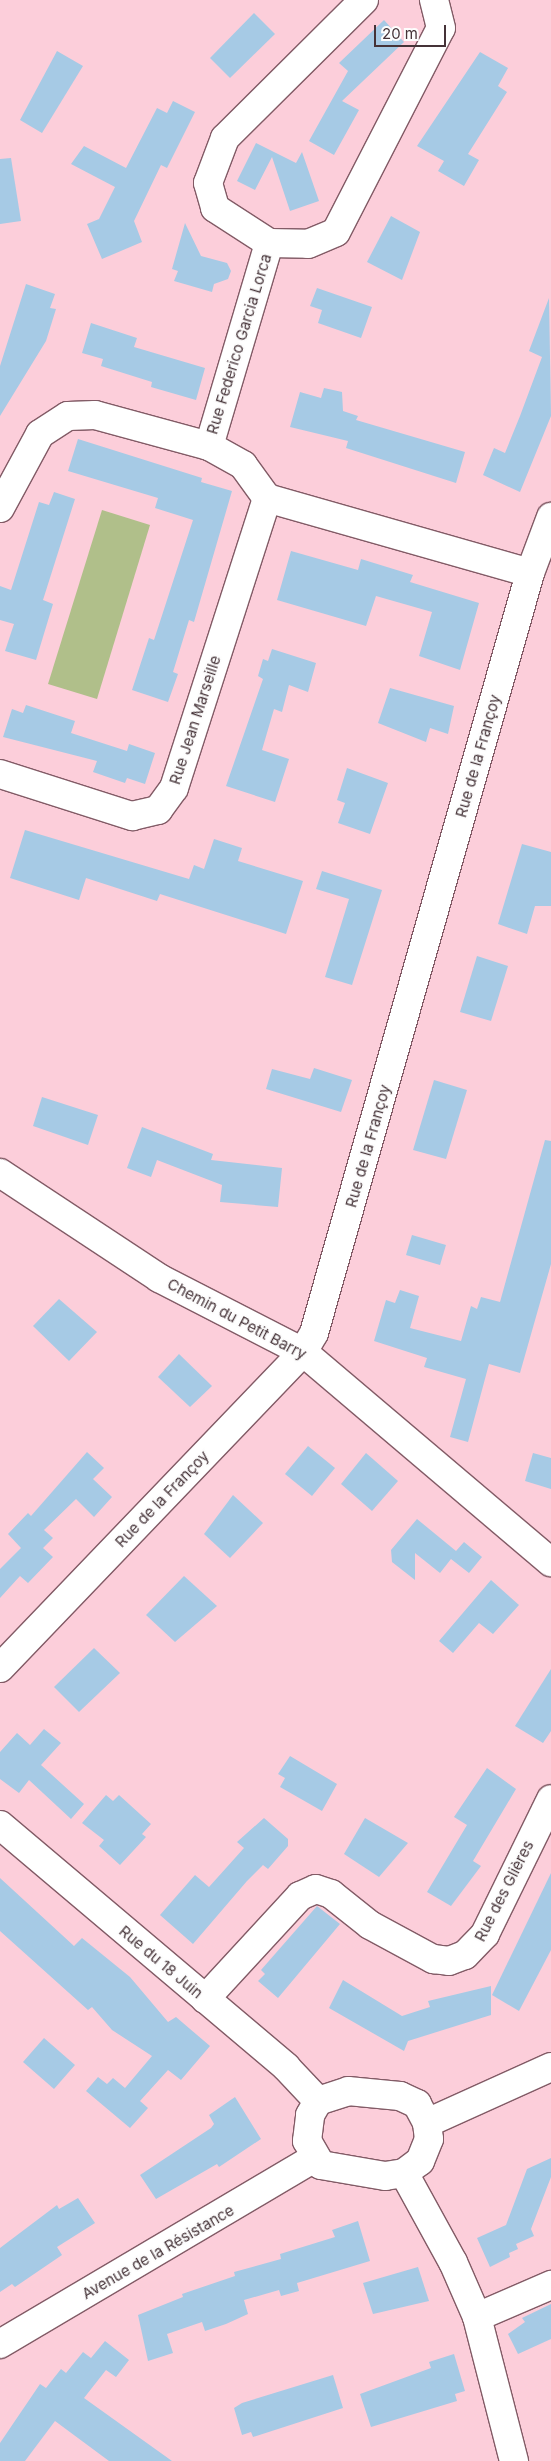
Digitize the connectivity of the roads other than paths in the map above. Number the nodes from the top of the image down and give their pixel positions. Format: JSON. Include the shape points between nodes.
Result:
{"nodes":[{"id":1,"x":364,"y":0,"type":"edge"},
{"id":2,"x":434,"y":0,"type":"edge"},
{"id":3,"x":269,"y":243,"type":"junction"},
{"id":4,"x":209,"y":446,"type":"junction"},
{"id":5,"x":267,"y":498,"type":"junction"},
{"id":6,"x":0,"y":508,"type":"edge"},
{"id":7,"x":551,"y":517,"type":"edge"},
{"id":8,"x":530,"y":573,"type":"junction"},
{"id":9,"x":0,"y":774,"type":"edge"},
{"id":10,"x":0,"y":1173,"type":"edge"},
{"id":11,"x":303,"y":1352,"type":"junction"},
{"id":12,"x":551,"y":1562,"type":"edge"},
{"id":13,"x":0,"y":1668,"type":"edge"},
{"id":14,"x":551,"y":1799,"type":"edge"},
{"id":15,"x":0,"y":1825,"type":"edge"},
{"id":16,"x":205,"y":1999,"type":"junction"},
{"id":17,"x":551,"y":2066,"type":"edge"},
{"id":18,"x":318,"y":2101,"type":"junction"},
{"id":19,"x":427,"y":2123,"type":"junction"},
{"id":20,"x":314,"y":2158,"type":"junction"},
{"id":21,"x":404,"y":2174,"type":"junction"},
{"id":22,"x":551,"y":2285,"type":"edge"},
{"id":23,"x":476,"y":2317,"type":"junction"},
{"id":24,"x":0,"y":2344,"type":"edge"},
{"id":25,"x":514,"y":2461,"type":"edge"}],
"edges":[{"from":1,"to":3,"type":"street","name":"Rue Federico Garcia Lorca","via":[[225,138],[208,183],[215,208]]},
{"from":2,"to":3,"type":"street","name":"Rue Federico Garcia Lorca","via":[[441,28],[336,232],[308,244]]},
{"from":3,"to":4,"type":"street","name":"Rue Federico Garcia Lorca"},
{"from":4,"to":5,"type":"street","via":[[243,465]]},
{"from":4,"to":6,"type":"street","via":[[95,415],[68,416],[40,434]]},
{"from":5,"to":8,"type":"street"},
{"from":5,"to":9,"type":"street","name":"Rue Jean Marseille","via":[[174,788],[158,810],[132,816]]},
{"from":7,"to":8,"type":"street","name":"Rue de la Françoy"},
{"from":8,"to":11,"type":"street","name":"Rue de la Françoy","via":[[314,1333]]},
{"from":10,"to":11,"type":"street","name":"Chemin du Petit Barry","via":[[159,1278]]},
{"from":11,"to":12,"type":"street","name":"Chemin du Petit Barry"},
{"from":11,"to":13,"type":"street","name":"Rue de la Françoy"},
{"from":14,"to":16,"type":"street","name":"Rue des Glières","via":[[485,1934],[465,1955],[449,1961],[433,1959],[370,1925],[332,1894],[316,1889],[300,1896]]},
{"from":15,"to":16,"type":"street","name":"Rue du 18 Juin"},
{"from":16,"to":18,"type":"street","name":"Rue du 18 Juin","via":[[286,2067]]},
{"from":17,"to":19,"type":"street"},
{"from":18,"to":19,"type":"street","via":[[348,2091],[400,2096],[417,2104]]},
{"from":18,"to":20,"type":"street","via":[[310,2115],[307,2141]]},
{"from":19,"to":21,"type":"street","via":[[429,2139],[420,2161]]},
{"from":20,"to":21,"type":"street","via":[[321,2166],[342,2172]]},
{"from":20,"to":24,"type":"street","name":"Avenue de la Résistance"},
{"from":21,"to":23,"type":"street","via":[[454,2262]]},
{"from":22,"to":23,"type":"street"},
{"from":23,"to":25,"type":"street"}]}
